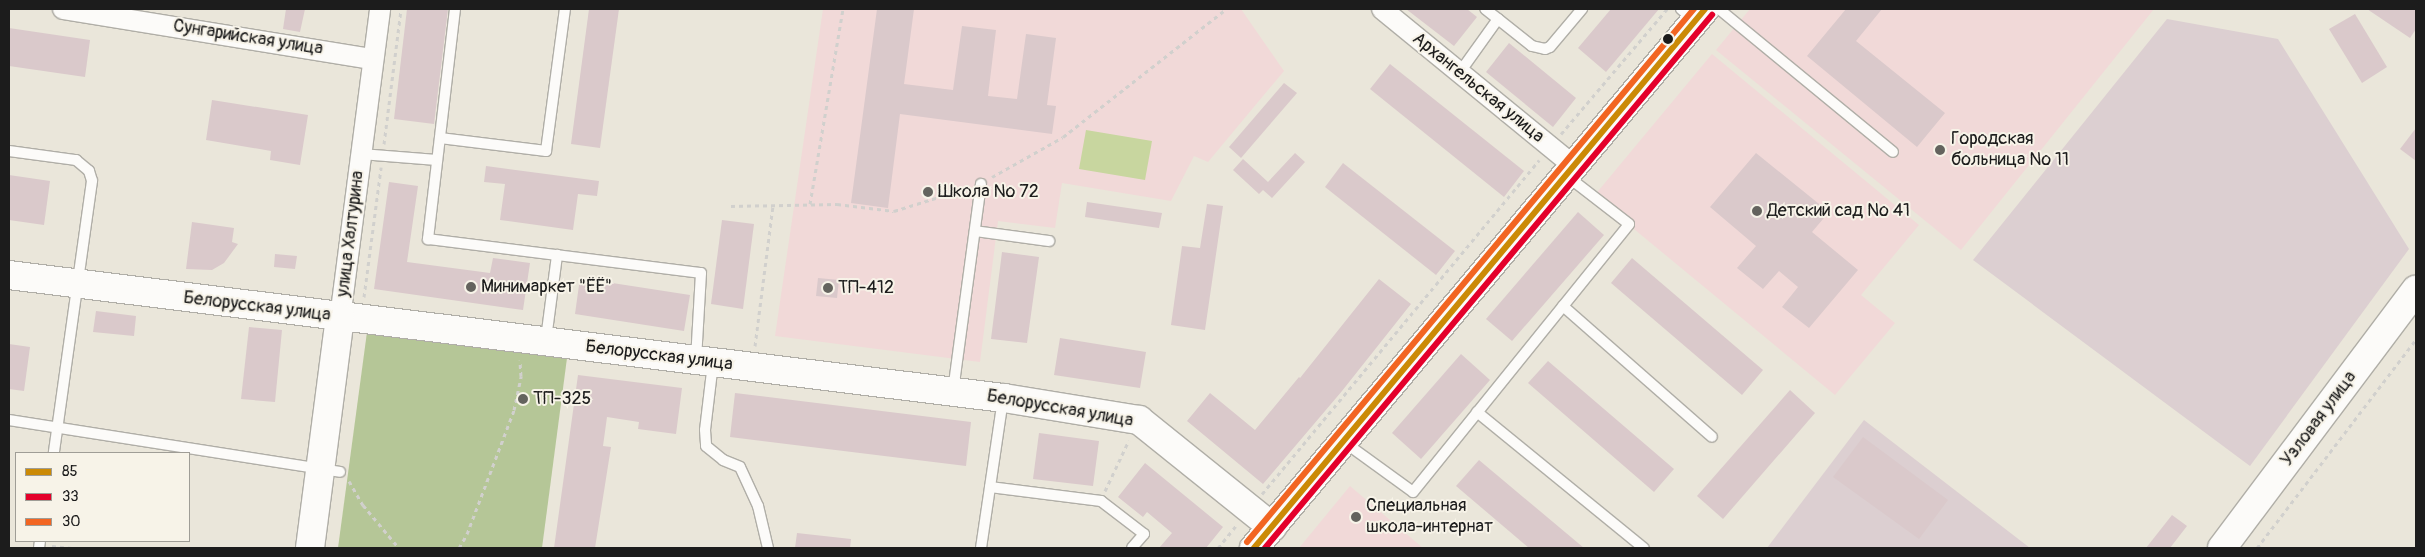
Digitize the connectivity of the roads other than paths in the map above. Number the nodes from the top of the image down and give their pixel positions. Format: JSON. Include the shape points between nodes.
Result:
{"nodes":[{"id":1,"x":63,"y":9,"type":"edge"},
{"id":2,"x":380,"y":9,"type":"edge"},
{"id":3,"x":455,"y":9,"type":"edge"},
{"id":4,"x":565,"y":9,"type":"edge"},
{"id":5,"x":1382,"y":9,"type":"edge"},
{"id":6,"x":1485,"y":9,"type":"edge"},
{"id":7,"x":1582,"y":9,"type":"edge"},
{"id":8,"x":1719,"y":9,"type":"edge"},
{"id":9,"x":1694,"y":13,"type":"edge"},
{"id":10,"x":1498,"y":20,"type":"junction"},
{"id":11,"x":373,"y":59,"type":"junction"},
{"id":12,"x":1460,"y":72,"type":"junction"},
{"id":13,"x":440,"y":138,"type":"junction"},
{"id":14,"x":9,"y":151,"type":"edge"},
{"id":15,"x":1893,"y":152,"type":"dead end"},
{"id":16,"x":361,"y":154,"type":"junction"},
{"id":17,"x":437,"y":160,"type":"junction"},
{"id":18,"x":1571,"y":172,"type":"junction"},
{"id":19,"x":981,"y":184,"type":"road end"},
{"id":20,"x":975,"y":232,"type":"junction"},
{"id":21,"x":1049,"y":241,"type":"dead end"},
{"id":22,"x":557,"y":255,"type":"junction"},
{"id":23,"x":9,"y":276,"type":"edge"},
{"id":24,"x":78,"y":284,"type":"junction"},
{"id":25,"x":2416,"y":290,"type":"edge"},
{"id":26,"x":1563,"y":306,"type":"junction"},
{"id":27,"x":350,"y":319,"type":"junction"},
{"id":28,"x":546,"y":343,"type":"junction"},
{"id":29,"x":704,"y":362,"type":"junction"},
{"id":30,"x":953,"y":392,"type":"junction"},
{"id":31,"x":1004,"y":398,"type":"junction"},
{"id":32,"x":1477,"y":412,"type":"junction"},
{"id":33,"x":9,"y":420,"type":"edge"},
{"id":34,"x":58,"y":428,"type":"junction"},
{"id":35,"x":1712,"y":437,"type":"dead end"},
{"id":36,"x":1343,"y":442,"type":"junction"},
{"id":37,"x":54,"y":452,"type":"edge"},
{"id":38,"x":330,"y":471,"type":"junction"},
{"id":39,"x":990,"y":487,"type":"junction"},
{"id":40,"x":1272,"y":527,"type":"junction"},
{"id":41,"x":310,"y":548,"type":"edge"},
{"id":42,"x":768,"y":548,"type":"edge"},
{"id":43,"x":981,"y":548,"type":"edge"},
{"id":44,"x":1132,"y":548,"type":"edge"},
{"id":45,"x":1254,"y":548,"type":"edge"},
{"id":46,"x":1644,"y":548,"type":"edge"},
{"id":47,"x":2222,"y":548,"type":"edge"}],
"edges":[{"from":1,"to":11,"type":"street","name":"Сунгарийская улица"},
{"from":2,"to":11,"type":"street","name":"улица Халтурина"},
{"from":3,"to":13,"type":"lane"},
{"from":4,"to":13,"type":"lane","via":[[546,151]]},
{"from":5,"to":12,"type":"street","name":"Архангельская улица"},
{"from":6,"to":10,"type":"lane"},
{"from":7,"to":10,"type":"lane","via":[[1545,49],[1532,46]]},
{"from":8,"to":15,"type":"lane"},
{"from":9,"to":18,"type":"street"},
{"from":10,"to":12,"type":"lane"},
{"from":11,"to":16,"type":"street","name":"улица Халтурина"},
{"from":12,"to":18,"type":"street","name":"Архангельская улица","via":[[1550,147]]},
{"from":13,"to":17,"type":"lane"},
{"from":14,"to":24,"type":"lane","via":[[76,160],[89,171],[92,181]]},
{"from":16,"to":17,"type":"lane"},
{"from":16,"to":27,"type":"street","name":"улица Халтурина"},
{"from":17,"to":22,"type":"lane","via":[[428,239]]},
{"from":18,"to":26,"type":"lane","via":[[1629,224]]},
{"from":18,"to":36,"type":"street"},
{"from":19,"to":20,"type":"lane"},
{"from":20,"to":21,"type":"lane"},
{"from":20,"to":30,"type":"lane"},
{"from":22,"to":28,"type":"lane"},
{"from":22,"to":29,"type":"lane","via":[[700,273]]},
{"from":23,"to":24,"type":"street","name":"Белорусская улица"},
{"from":24,"to":27,"type":"street","name":"Белорусская улица"},
{"from":24,"to":34,"type":"lane"},
{"from":25,"to":47,"type":"street","name":"Узловая улица"},
{"from":26,"to":32,"type":"lane"},
{"from":26,"to":35,"type":"lane"},
{"from":27,"to":28,"type":"street","name":"Белорусская улица"},
{"from":27,"to":38,"type":"street","name":"улица Халтурина"},
{"from":28,"to":29,"type":"street","name":"Белорусская улица"},
{"from":29,"to":30,"type":"street","name":"Белорусская улица"},
{"from":29,"to":42,"type":"lane","via":[[706,446],[723,460],[740,467],[758,506]]},
{"from":30,"to":31,"type":"street","name":"Белорусская улица"},
{"from":31,"to":39,"type":"lane"},
{"from":31,"to":40,"type":"street","name":"Белорусская улица","via":[[1139,420]]},
{"from":32,"to":36,"type":"lane","via":[[1413,492]]},
{"from":32,"to":46,"type":"lane"},
{"from":33,"to":34,"type":"lane"},
{"from":34,"to":37,"type":"lane"},
{"from":34,"to":38,"type":"lane"},
{"from":36,"to":40,"type":"street"},
{"from":38,"to":41,"type":"street","name":"улица Халтурина"},
{"from":39,"to":43,"type":"lane"},
{"from":39,"to":44,"type":"lane","via":[[1101,501],[1144,534]]},
{"from":40,"to":45,"type":"street"}]}
